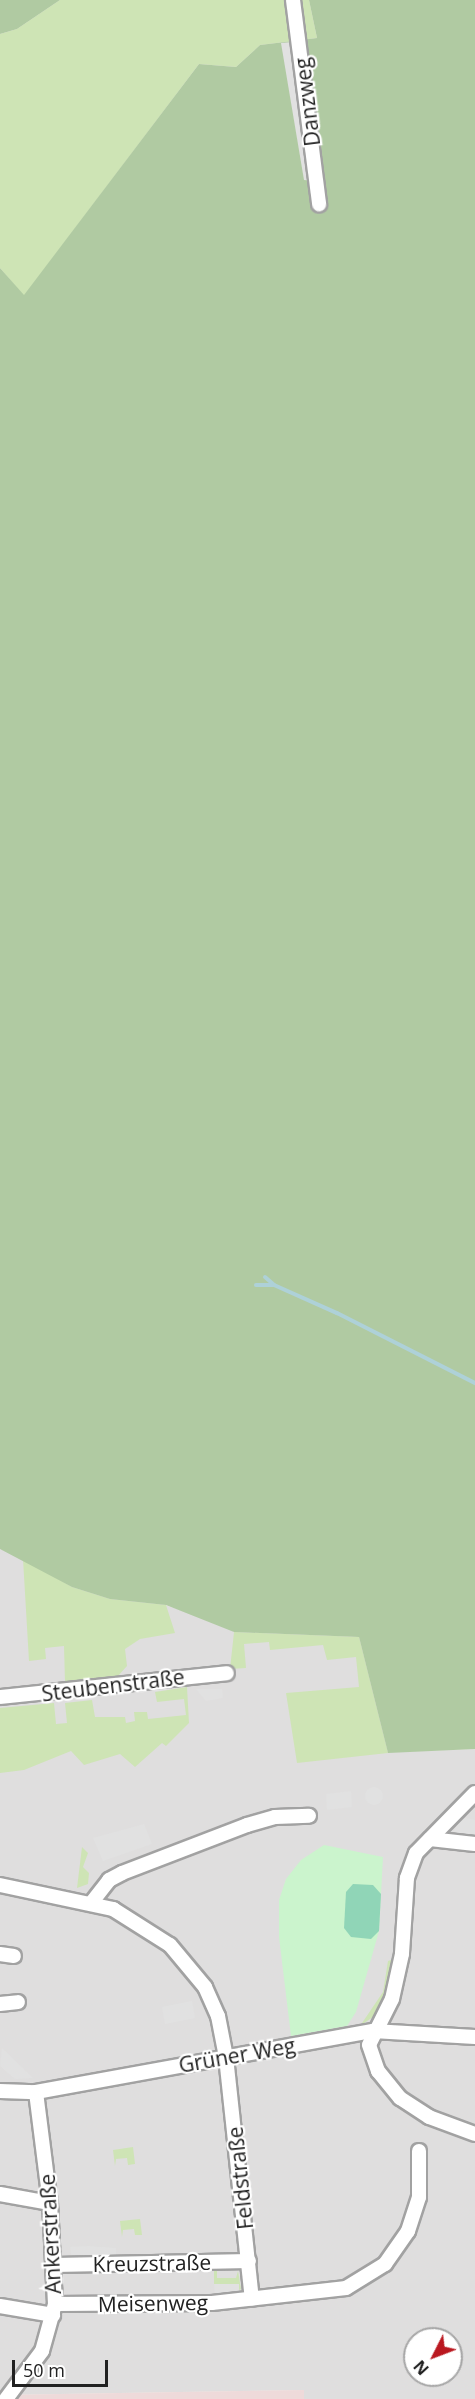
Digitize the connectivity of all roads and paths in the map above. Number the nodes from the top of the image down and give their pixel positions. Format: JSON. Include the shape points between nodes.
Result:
{"nodes":[{"id":1,"x":293,"y":0,"type":"edge"},
{"id":2,"x":319,"y":204,"type":"dead end"},
{"id":3,"x":227,"y":1673,"type":"dead end"},
{"id":4,"x":0,"y":1697,"type":"edge"},
{"id":5,"x":475,"y":1793,"type":"edge"},
{"id":6,"x":468,"y":1812,"type":"edge"},
{"id":7,"x":309,"y":1816,"type":"dead end"},
{"id":8,"x":430,"y":1839,"type":"junction"},
{"id":9,"x":475,"y":1844,"type":"edge"},
{"id":10,"x":0,"y":1886,"type":"edge"},
{"id":11,"x":93,"y":1902,"type":"junction"},
{"id":12,"x":18,"y":2002,"type":"dead end"},
{"id":13,"x":0,"y":2004,"type":"edge"},
{"id":14,"x":373,"y":2031,"type":"junction"},
{"id":15,"x":475,"y":2037,"type":"edge"},
{"id":16,"x":226,"y":2057,"type":"junction"},
{"id":17,"x":0,"y":2091,"type":"edge"},
{"id":18,"x":36,"y":2092,"type":"junction"},
{"id":19,"x":475,"y":2134,"type":"edge"},
{"id":20,"x":419,"y":2151,"type":"dead end"},
{"id":21,"x":0,"y":2194,"type":"edge"},
{"id":22,"x":50,"y":2203,"type":"junction"},
{"id":23,"x":249,"y":2261,"type":"junction"},
{"id":24,"x":55,"y":2265,"type":"junction"},
{"id":25,"x":252,"y":2298,"type":"junction"},
{"id":26,"x":0,"y":2306,"type":"edge"},
{"id":27,"x":54,"y":2310,"type":"junction"},
{"id":28,"x":6,"y":2399,"type":"edge"}],
"edges":[{"from":1,"to":2,"type":"street","name":"Danzweg"},
{"from":3,"to":4,"type":"street","name":"Steubenstraße"},
{"from":5,"to":6,"type":"street"},
{"from":6,"to":8,"type":"street"},
{"from":7,"to":11,"type":"street","via":[[275,1817],[247,1825],[122,1873],[109,1880]]},
{"from":8,"to":9,"type":"street"},
{"from":8,"to":14,"type":"street","via":[[416,1853],[406,1878],[402,1954],[392,1999]]},
{"from":10,"to":11,"type":"street","name":"Feldstraße"},
{"from":11,"to":16,"type":"street","name":"Feldstraße","via":[[134,1919],[190,1966],[213,2000]]},
{"from":12,"to":13,"type":"street"},
{"from":14,"to":15,"type":"street","name":"Grüner Weg"},
{"from":14,"to":16,"type":"street","name":"Grüner Weg"},
{"from":14,"to":19,"type":"street","via":[[371,2056],[400,2098],[429,2116]]},
{"from":16,"to":18,"type":"street","name":"Grüner Weg"},
{"from":16,"to":23,"type":"street","name":"Feldstraße"},
{"from":17,"to":18,"type":"street","name":"Grüner Weg"},
{"from":18,"to":22,"type":"street","name":"Ankerstraße"},
{"from":20,"to":25,"type":"street","name":"Meisenweg","via":[[421,2180],[415,2214],[401,2244],[385,2264],[362,2280],[329,2292]]},
{"from":21,"to":22,"type":"street"},
{"from":22,"to":24,"type":"street","name":"Ankerstraße"},
{"from":23,"to":24,"type":"street","name":"Kreuzstraße"},
{"from":23,"to":25,"type":"street","name":"Feldstraße"},
{"from":24,"to":27,"type":"street","name":"Ankerstraße"},
{"from":25,"to":27,"type":"street","name":"Meisenweg"},
{"from":26,"to":27,"type":"street","name":"Meisenweg"},
{"from":27,"to":28,"type":"street","name":"Ankerstraße","via":[[42,2351]]}]}
